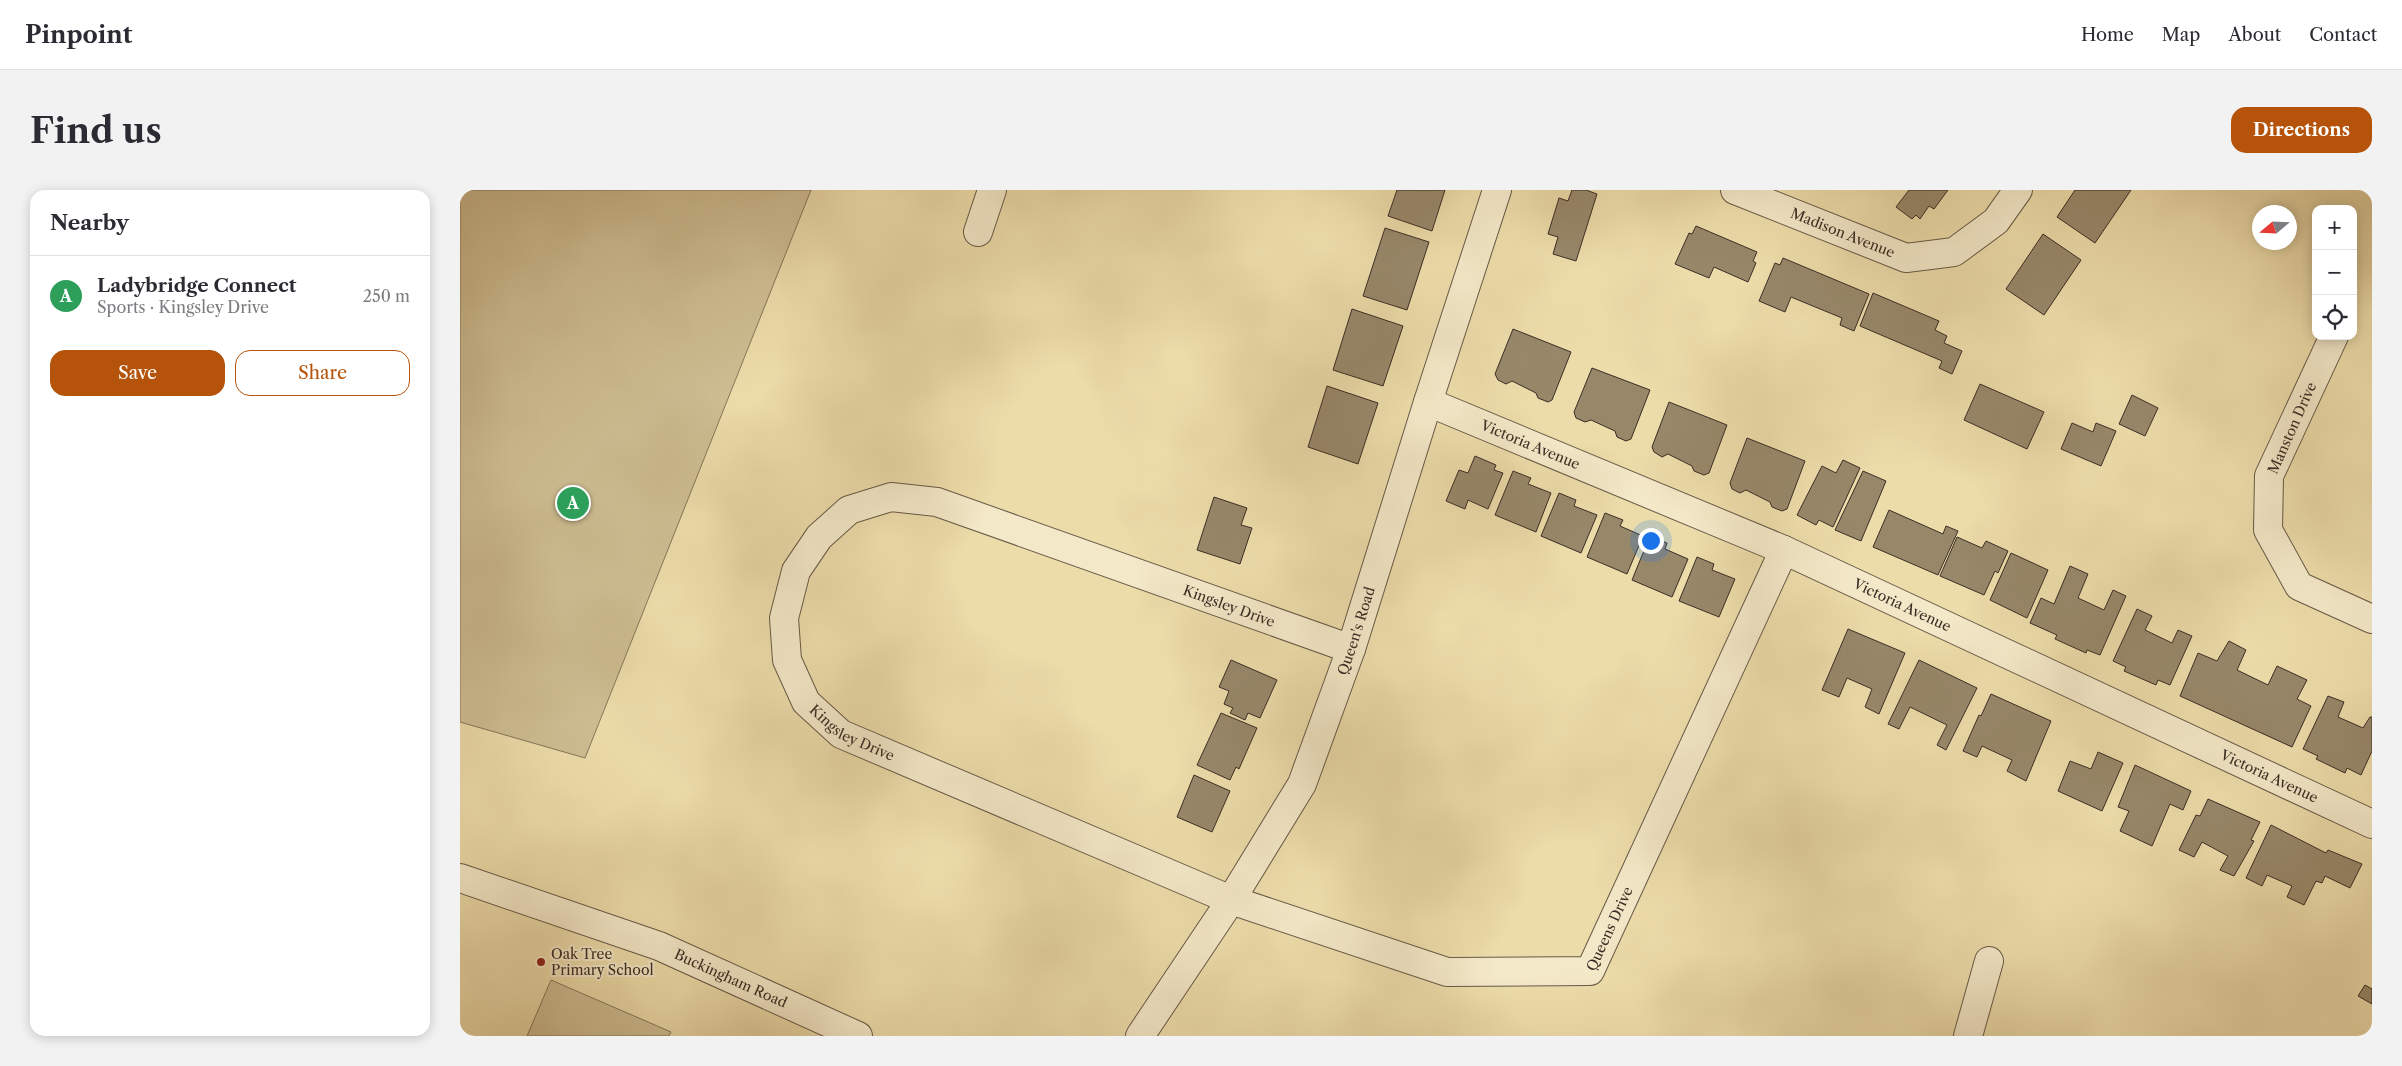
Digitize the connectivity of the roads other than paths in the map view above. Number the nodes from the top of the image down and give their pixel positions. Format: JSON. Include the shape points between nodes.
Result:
{"nodes":[{"id":1,"x":992,"y":190,"type":"edge"},
{"id":2,"x":1497,"y":190,"type":"edge"},
{"id":3,"x":1735,"y":190,"type":"edge"},
{"id":4,"x":2018,"y":190,"type":"edge"},
{"id":5,"x":978,"y":232,"type":"dead end"},
{"id":6,"x":2332,"y":340,"type":"edge"},
{"id":7,"x":1428,"y":402,"type":"junction"},
{"id":8,"x":1784,"y":550,"type":"junction"},
{"id":9,"x":2372,"y":619,"type":"edge"},
{"id":10,"x":1351,"y":649,"type":"junction"},
{"id":11,"x":2372,"y":824,"type":"edge"},
{"id":12,"x":460,"y":878,"type":"edge"},
{"id":13,"x":1231,"y":900,"type":"junction"},
{"id":14,"x":1989,"y":961,"type":"dead end"},
{"id":15,"x":858,"y":1036,"type":"edge"},
{"id":16,"x":1140,"y":1036,"type":"edge"},
{"id":17,"x":1968,"y":1036,"type":"edge"}],
"edges":[{"from":1,"to":5,"type":"street"},
{"from":2,"to":7,"type":"street","name":"Queen's Road"},
{"from":3,"to":4,"type":"street","name":"Madison Avenue","via":[[1906,258],[1954,252],[1996,221]]},
{"from":6,"to":9,"type":"street","name":"Manston Drive","via":[[2269,476],[2268,530],[2299,586]]},
{"from":7,"to":8,"type":"street","name":"Victoria Avenue"},
{"from":7,"to":10,"type":"street","name":"Queen's Road"},
{"from":8,"to":11,"type":"street","name":"Victoria Avenue"},
{"from":8,"to":13,"type":"street","name":"Queens Drive","via":[[1590,971],[1447,972]]},
{"from":10,"to":13,"type":"street","name":"Queen's Road","via":[[1302,784]]},
{"from":10,"to":13,"type":"street","name":"Kingsley Drive","via":[[937,502],[891,496],[849,510],[818,537],[796,571],[784,618],[787,660],[806,702],[841,734]]},
{"from":12,"to":15,"type":"street","name":"Buckingham Road","via":[[659,946]]},
{"from":13,"to":16,"type":"street","name":"Queen's Road"},
{"from":14,"to":17,"type":"street"}]}
